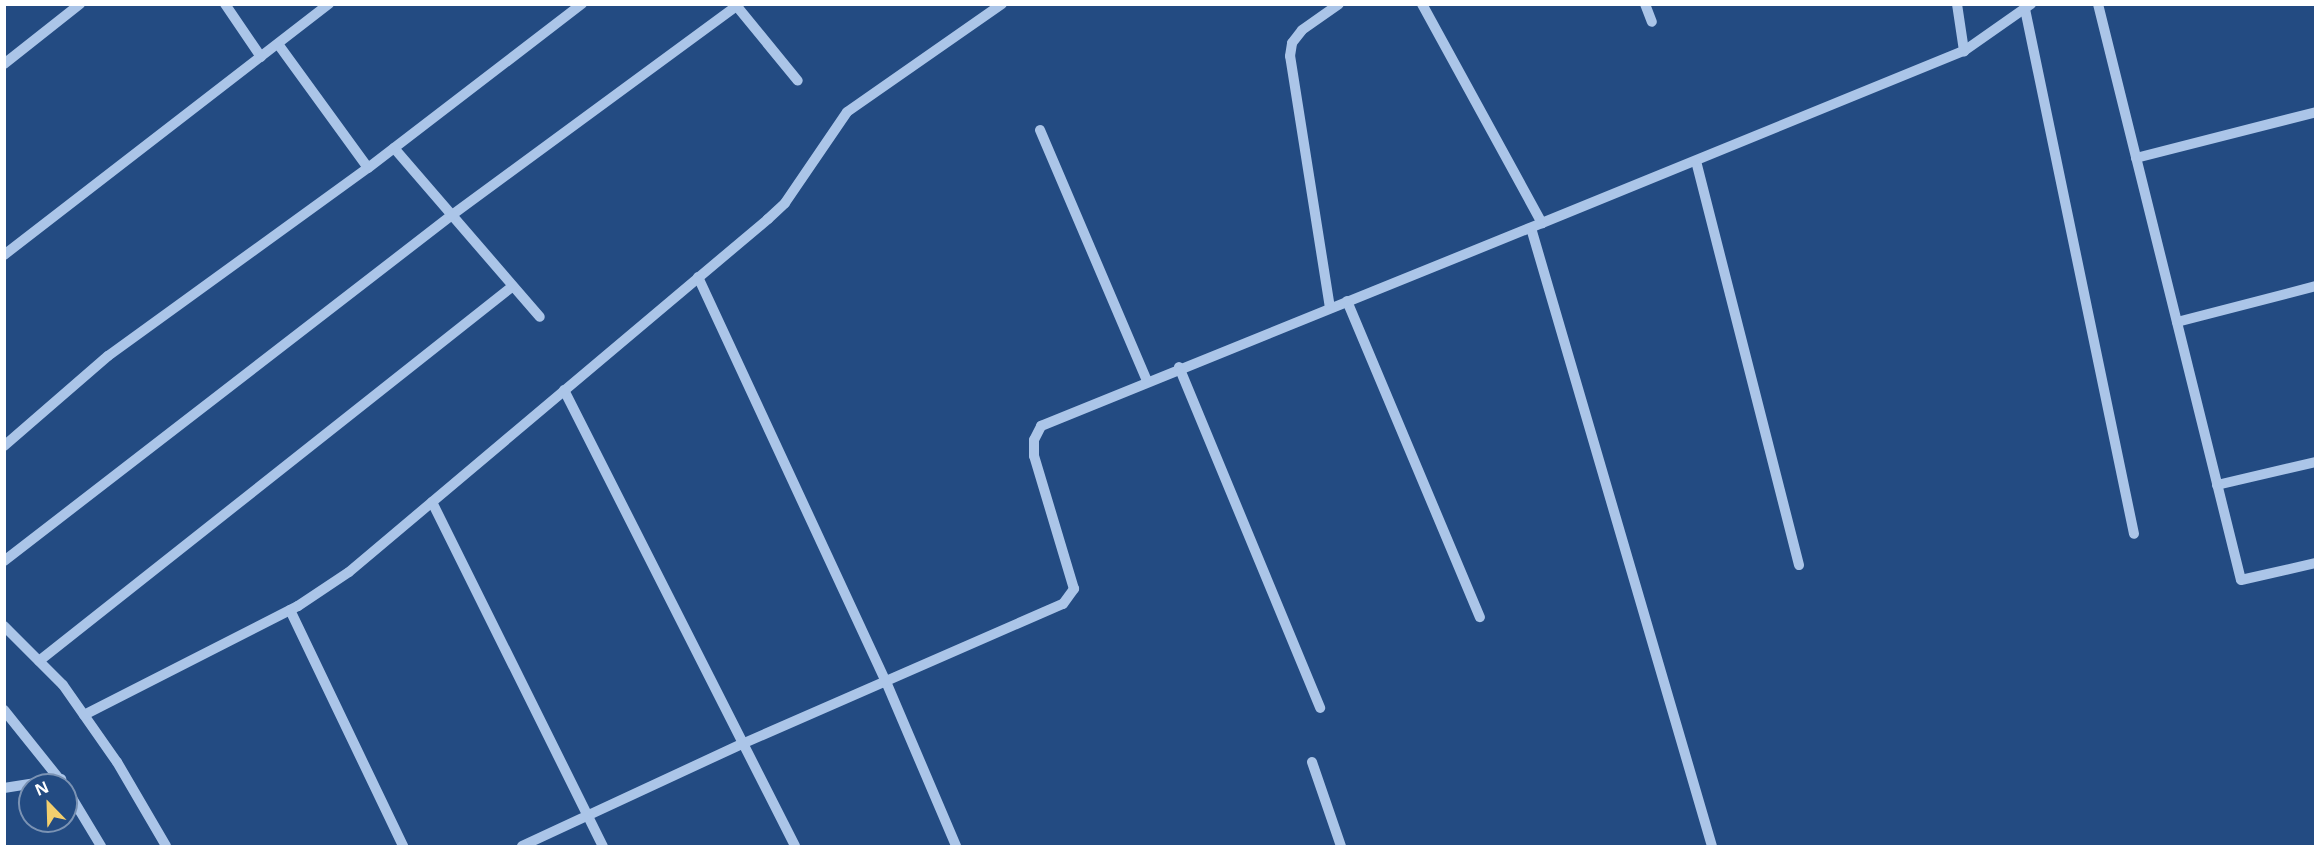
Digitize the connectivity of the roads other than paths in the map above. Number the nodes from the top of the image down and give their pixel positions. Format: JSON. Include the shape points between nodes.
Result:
{"nodes":[{"id":1,"x":80,"y":4,"type":"edge"},
{"id":2,"x":225,"y":4,"type":"edge"},
{"id":3,"x":329,"y":4,"type":"edge"},
{"id":4,"x":582,"y":4,"type":"edge"},
{"id":5,"x":1002,"y":4,"type":"edge"},
{"id":6,"x":1339,"y":4,"type":"edge"},
{"id":7,"x":1422,"y":4,"type":"edge"},
{"id":8,"x":1645,"y":4,"type":"edge"},
{"id":9,"x":1957,"y":4,"type":"edge"},
{"id":10,"x":2098,"y":4,"type":"edge"},
{"id":11,"x":737,"y":5,"type":"edge"},
{"id":12,"x":2028,"y":7,"type":"edge"},
{"id":13,"x":1652,"y":22,"type":"dead end"},
{"id":14,"x":278,"y":44,"type":"junction"},
{"id":15,"x":1965,"y":51,"type":"junction"},
{"id":16,"x":261,"y":57,"type":"junction"},
{"id":17,"x":4,"y":64,"type":"edge"},
{"id":18,"x":798,"y":81,"type":"dead end"},
{"id":19,"x":2316,"y":112,"type":"edge"},
{"id":20,"x":1040,"y":130,"type":"dead end"},
{"id":21,"x":394,"y":148,"type":"junction"},
{"id":22,"x":2136,"y":158,"type":"junction"},
{"id":23,"x":1696,"y":160,"type":"junction"},
{"id":24,"x":368,"y":168,"type":"junction"},
{"id":25,"x":452,"y":215,"type":"junction"},
{"id":26,"x":1542,"y":223,"type":"junction"},
{"id":27,"x":1531,"y":228,"type":"junction"},
{"id":28,"x":4,"y":255,"type":"edge"},
{"id":29,"x":698,"y":277,"type":"junction"},
{"id":30,"x":513,"y":286,"type":"junction"},
{"id":31,"x":2316,"y":286,"type":"edge"},
{"id":32,"x":1347,"y":301,"type":"junction"},
{"id":33,"x":1330,"y":308,"type":"junction"},
{"id":34,"x":540,"y":317,"type":"dead end"},
{"id":35,"x":2177,"y":322,"type":"junction"},
{"id":36,"x":1179,"y":368,"type":"junction"},
{"id":37,"x":1147,"y":381,"type":"junction"},
{"id":38,"x":564,"y":390,"type":"junction"},
{"id":39,"x":4,"y":446,"type":"edge"},
{"id":40,"x":2316,"y":462,"type":"edge"},
{"id":41,"x":2217,"y":485,"type":"junction"},
{"id":42,"x":432,"y":502,"type":"junction"},
{"id":43,"x":2134,"y":534,"type":"dead end"},
{"id":44,"x":4,"y":561,"type":"edge"},
{"id":45,"x":2316,"y":563,"type":"edge"},
{"id":46,"x":1799,"y":565,"type":"dead end"},
{"id":47,"x":290,"y":610,"type":"junction"},
{"id":48,"x":1480,"y":617,"type":"dead end"},
{"id":49,"x":4,"y":626,"type":"edge"},
{"id":50,"x":39,"y":661,"type":"junction"},
{"id":51,"x":887,"y":684,"type":"junction"},
{"id":52,"x":1320,"y":708,"type":"dead end"},
{"id":53,"x":4,"y":710,"type":"edge"},
{"id":54,"x":84,"y":715,"type":"junction"},
{"id":55,"x":742,"y":744,"type":"junction"},
{"id":56,"x":1312,"y":762,"type":"dead end"},
{"id":57,"x":55,"y":773,"type":"edge"},
{"id":58,"x":78,"y":807,"type":"edge"},
{"id":59,"x":588,"y":816,"type":"junction"},
{"id":60,"x":101,"y":846,"type":"edge"},
{"id":61,"x":166,"y":846,"type":"edge"},
{"id":62,"x":403,"y":846,"type":"edge"},
{"id":63,"x":522,"y":846,"type":"edge"},
{"id":64,"x":603,"y":846,"type":"edge"},
{"id":65,"x":795,"y":846,"type":"edge"},
{"id":66,"x":956,"y":846,"type":"edge"},
{"id":67,"x":1341,"y":846,"type":"edge"},
{"id":68,"x":1712,"y":846,"type":"edge"}],
"edges":[{"from":1,"to":17,"type":"street"},
{"from":2,"to":16,"type":"street"},
{"from":3,"to":14,"type":"street"},
{"from":4,"to":21,"type":"street"},
{"from":5,"to":29,"type":"street","via":[[847,112],[785,203]]},
{"from":6,"to":33,"type":"street","via":[[1302,30],[1292,43],[1290,56]]},
{"from":7,"to":26,"type":"street"},
{"from":8,"to":13,"type":"street"},
{"from":9,"to":15,"type":"street"},
{"from":10,"to":22,"type":"street"},
{"from":11,"to":18,"type":"street"},
{"from":11,"to":25,"type":"street"},
{"from":12,"to":15,"type":"street"},
{"from":12,"to":43,"type":"street"},
{"from":14,"to":16,"type":"street"},
{"from":14,"to":24,"type":"street"},
{"from":15,"to":23,"type":"street"},
{"from":16,"to":28,"type":"street"},
{"from":19,"to":22,"type":"street"},
{"from":20,"to":37,"type":"street"},
{"from":21,"to":24,"type":"street"},
{"from":21,"to":25,"type":"street"},
{"from":22,"to":35,"type":"street"},
{"from":23,"to":26,"type":"street"},
{"from":23,"to":46,"type":"street"},
{"from":24,"to":39,"type":"street","via":[[108,356]]},
{"from":25,"to":30,"type":"street"},
{"from":25,"to":44,"type":"street"},
{"from":26,"to":27,"type":"street"},
{"from":27,"to":32,"type":"street"},
{"from":27,"to":68,"type":"street"},
{"from":29,"to":38,"type":"street"},
{"from":29,"to":51,"type":"street"},
{"from":30,"to":34,"type":"street"},
{"from":30,"to":50,"type":"street"},
{"from":31,"to":35,"type":"street"},
{"from":32,"to":33,"type":"street"},
{"from":32,"to":48,"type":"street"},
{"from":33,"to":36,"type":"street"},
{"from":35,"to":41,"type":"street"},
{"from":36,"to":37,"type":"street"},
{"from":36,"to":52,"type":"street"},
{"from":37,"to":51,"type":"street","via":[[1056,417],[1041,426],[1034,440],[1034,456],[1074,589],[1071,597]]},
{"from":38,"to":42,"type":"street"},
{"from":38,"to":55,"type":"street"},
{"from":40,"to":41,"type":"street"},
{"from":41,"to":45,"type":"street","via":[[2241,580]]},
{"from":42,"to":47,"type":"street","via":[[349,572]]},
{"from":42,"to":59,"type":"street"},
{"from":47,"to":54,"type":"street"},
{"from":47,"to":62,"type":"street"},
{"from":49,"to":50,"type":"street"},
{"from":50,"to":54,"type":"street"},
{"from":51,"to":55,"type":"street"},
{"from":51,"to":66,"type":"street"},
{"from":53,"to":57,"type":"street"},
{"from":54,"to":61,"type":"street","via":[[117,762]]},
{"from":55,"to":59,"type":"street"},
{"from":55,"to":65,"type":"street"},
{"from":56,"to":67,"type":"street"},
{"from":58,"to":60,"type":"street"},
{"from":59,"to":63,"type":"street"},
{"from":59,"to":64,"type":"street"}]}
